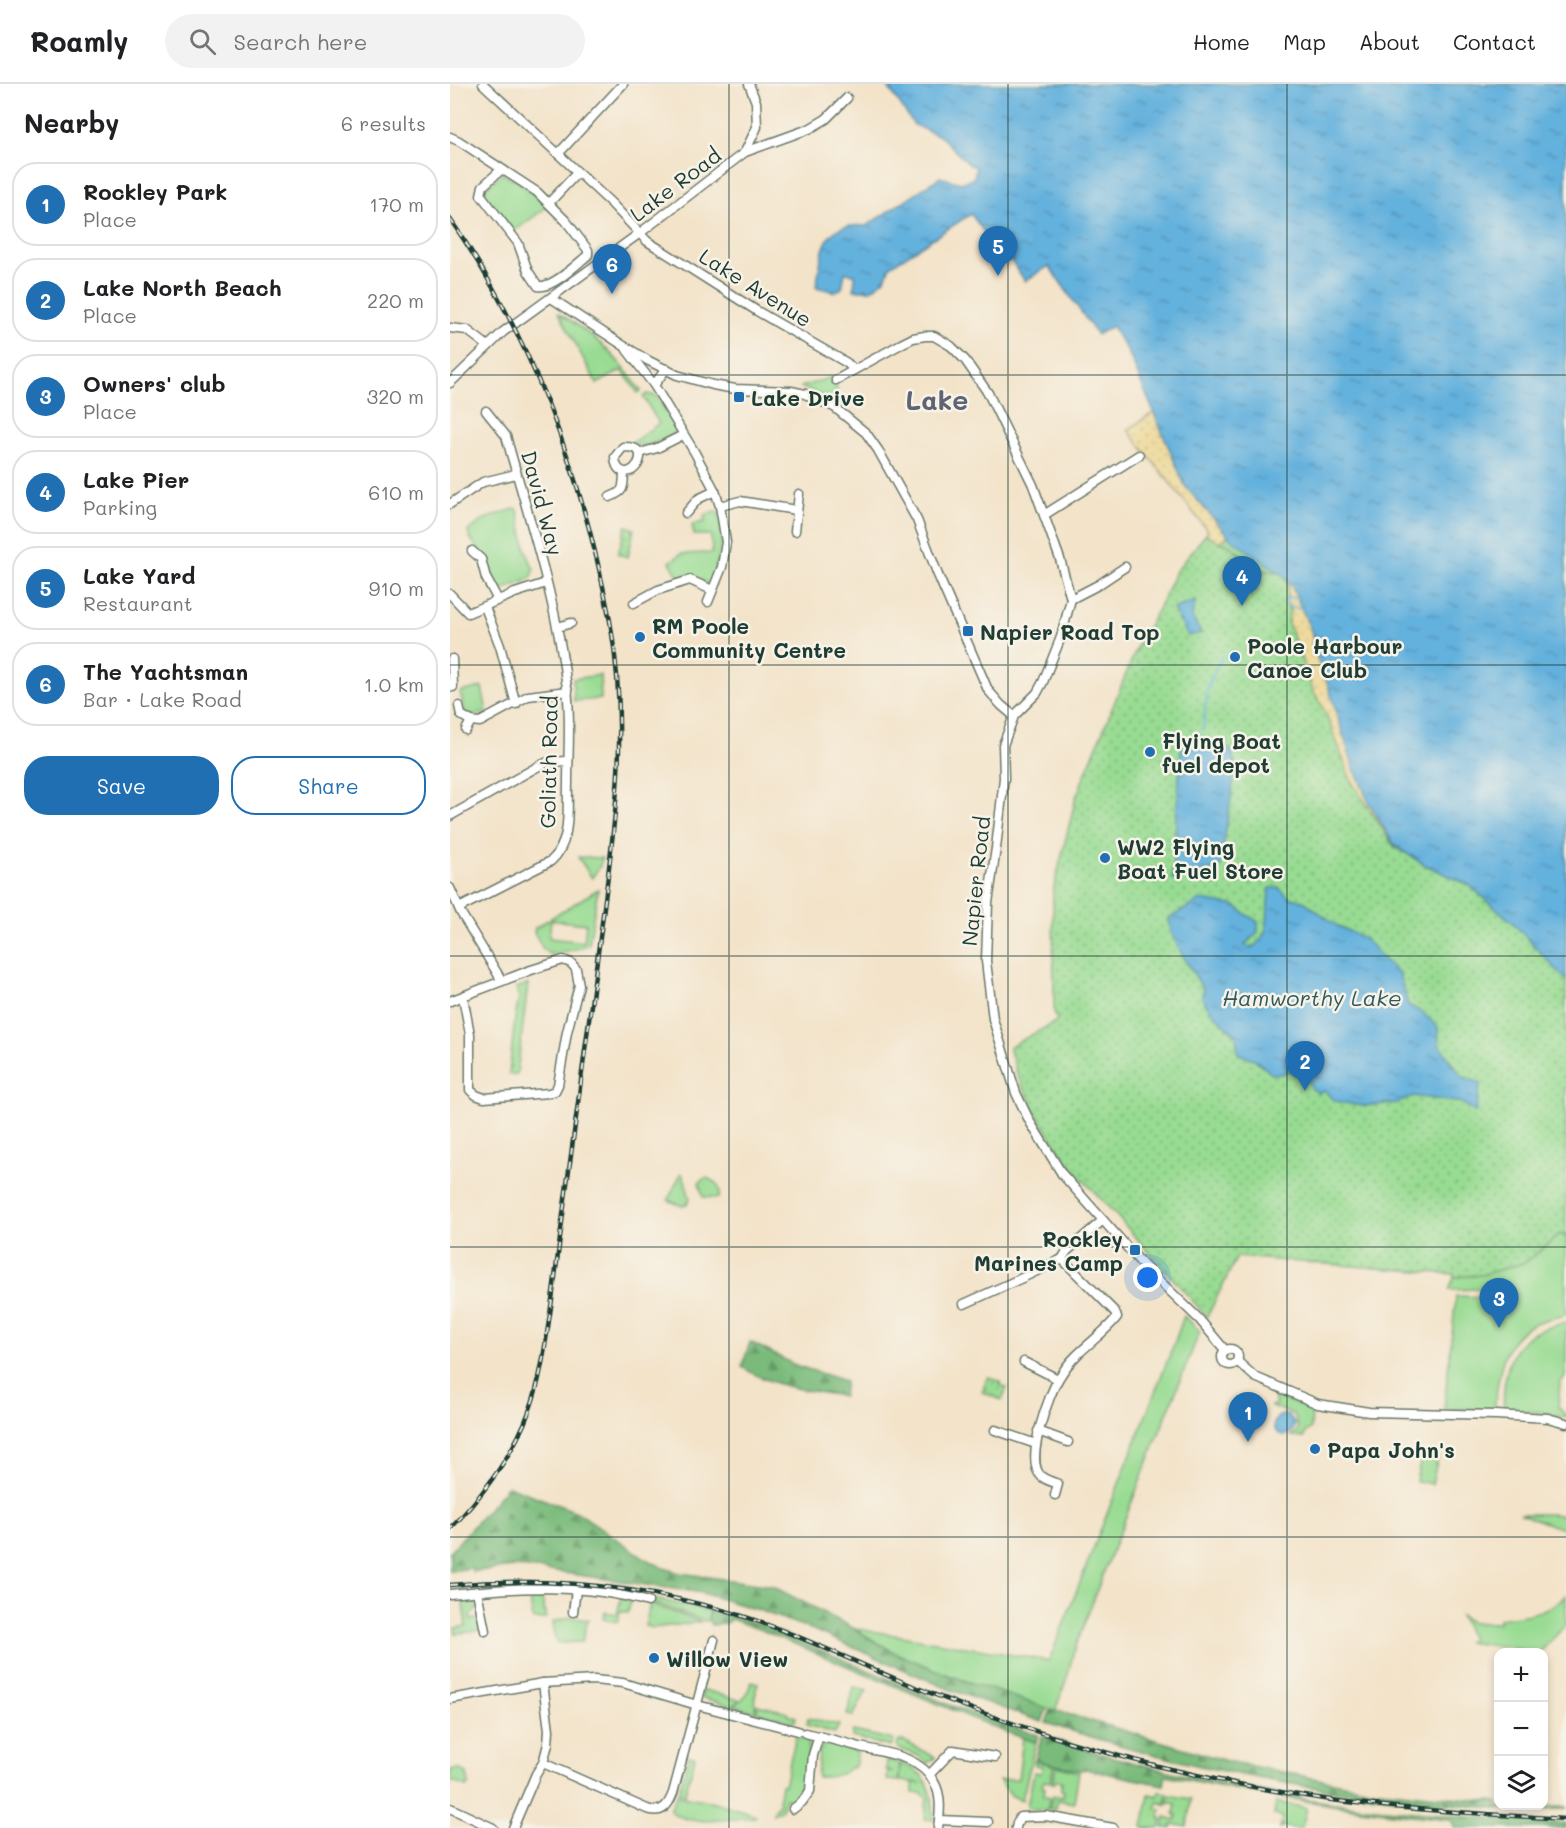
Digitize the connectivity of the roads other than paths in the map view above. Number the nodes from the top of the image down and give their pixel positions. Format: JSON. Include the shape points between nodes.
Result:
{"nodes":[{"id":1,"x":483,"y":84,"type":"edge"},
{"id":2,"x":623,"y":84,"type":"edge"},
{"id":3,"x":749,"y":84,"type":"edge"},
{"id":4,"x":847,"y":98,"type":"dead end"},
{"id":5,"x":450,"y":137,"type":"edge"},
{"id":6,"x":745,"y":152,"type":"junction"},
{"id":7,"x":558,"y":154,"type":"junction"},
{"id":8,"x":502,"y":169,"type":"junction"},
{"id":9,"x":577,"y":173,"type":"junction"},
{"id":10,"x":549,"y":203,"type":"junction"},
{"id":11,"x":640,"y":233,"type":"junction"},
{"id":12,"x":551,"y":298,"type":"junction"},
{"id":13,"x":450,"y":328,"type":"edge"},
{"id":14,"x":488,"y":346,"type":"junction"},
{"id":15,"x":624,"y":346,"type":"junction"},
{"id":16,"x":666,"y":369,"type":"junction"},
{"id":17,"x":854,"y":370,"type":"junction"},
{"id":18,"x":836,"y":380,"type":"dead end"},
{"id":19,"x":450,"y":383,"type":"edge"},
{"id":20,"x":654,"y":385,"type":"junction"},
{"id":21,"x":486,"y":411,"type":"dead end"},
{"id":22,"x":683,"y":435,"type":"junction"},
{"id":23,"x":640,"y":453,"type":"junction"},
{"id":24,"x":1139,"y":455,"type":"dead end"},
{"id":25,"x":624,"y":473,"type":"junction"},
{"id":26,"x":516,"y":474,"type":"junction"},
{"id":27,"x":715,"y":492,"type":"junction"},
{"id":28,"x":799,"y":494,"type":"dead end"},
{"id":29,"x":610,"y":497,"type":"dead end"},
{"id":30,"x":450,"y":504,"type":"edge"},
{"id":31,"x":720,"y":506,"type":"junction"},
{"id":32,"x":796,"y":510,"type":"junction"},
{"id":33,"x":686,"y":513,"type":"dead end"},
{"id":34,"x":1044,"y":515,"type":"junction"},
{"id":35,"x":795,"y":531,"type":"dead end"},
{"id":36,"x":472,"y":551,"type":"dead end"},
{"id":37,"x":1125,"y":567,"type":"dead end"},
{"id":38,"x":546,"y":583,"type":"junction"},
{"id":39,"x":712,"y":590,"type":"junction"},
{"id":40,"x":450,"y":594,"type":"edge"},
{"id":41,"x":1071,"y":598,"type":"junction"},
{"id":42,"x":498,"y":600,"type":"junction"},
{"id":43,"x":708,"y":602,"type":"dead end"},
{"id":44,"x":634,"y":603,"type":"dead end"},
{"id":45,"x":485,"y":607,"type":"junction"},
{"id":46,"x":553,"y":610,"type":"joint"},
{"id":47,"x":571,"y":623,"type":"dead end"},
{"id":48,"x":558,"y":627,"type":"junction"},
{"id":49,"x":452,"y":659,"type":"dead end"},
{"id":50,"x":451,"y":672,"type":"edge"},
{"id":51,"x":453,"y":687,"type":"dead end"},
{"id":52,"x":568,"y":691,"type":"junction"},
{"id":53,"x":516,"y":704,"type":"junction"},
{"id":54,"x":459,"y":706,"type":"dead end"},
{"id":55,"x":1014,"y":716,"type":"junction"},
{"id":56,"x":471,"y":721,"type":"junction"},
{"id":57,"x":466,"y":730,"type":"dead end"},
{"id":58,"x":568,"y":761,"type":"junction"},
{"id":59,"x":450,"y":816,"type":"edge"},
{"id":60,"x":450,"y":888,"type":"edge"},
{"id":61,"x":459,"y":908,"type":"junction"},
{"id":62,"x":502,"y":981,"type":"junction"},
{"id":63,"x":462,"y":997,"type":"junction"},
{"id":64,"x":450,"y":1001,"type":"edge"},
{"id":65,"x":1102,"y":1220,"type":"junction"},
{"id":66,"x":1062,"y":1259,"type":"junction"},
{"id":67,"x":964,"y":1304,"type":"dead end"},
{"id":68,"x":1024,"y":1362,"type":"dead end"},
{"id":69,"x":1058,"y":1379,"type":"junction"},
{"id":70,"x":1566,"y":1423,"type":"edge"},
{"id":71,"x":995,"y":1430,"type":"dead end"},
{"id":72,"x":1038,"y":1431,"type":"junction"},
{"id":73,"x":1068,"y":1442,"type":"dead end"},
{"id":74,"x":1036,"y":1444,"type":"junction"},
{"id":75,"x":1055,"y":1495,"type":"dead end"},
{"id":76,"x":576,"y":1590,"type":"junction"},
{"id":77,"x":477,"y":1591,"type":"junction"},
{"id":78,"x":450,"y":1594,"type":"edge"},
{"id":79,"x":648,"y":1602,"type":"dead end"},
{"id":80,"x":573,"y":1612,"type":"dead end"},
{"id":81,"x":484,"y":1630,"type":"dead end"},
{"id":82,"x":714,"y":1640,"type":"dead end"},
{"id":83,"x":543,"y":1683,"type":"junction"},
{"id":84,"x":450,"y":1699,"type":"edge"},
{"id":85,"x":697,"y":1705,"type":"junction"},
{"id":86,"x":819,"y":1736,"type":"junction"},
{"id":87,"x":995,"y":1757,"type":"dead end"},
{"id":88,"x":543,"y":1763,"type":"junction"},
{"id":89,"x":929,"y":1775,"type":"junction"},
{"id":90,"x":450,"y":1808,"type":"edge"},
{"id":91,"x":793,"y":1809,"type":"dead end"},
{"id":92,"x":988,"y":1822,"type":"dead end"},
{"id":93,"x":939,"y":1824,"type":"edge"},
{"id":94,"x":493,"y":1828,"type":"edge"},
{"id":95,"x":513,"y":1828,"type":"edge"},
{"id":96,"x":1016,"y":1828,"type":"edge"},
{"id":97,"x":1113,"y":1828,"type":"edge"}],
"edges":[{"from":1,"to":7,"type":"street","name":"Lake Avenue"},
{"from":2,"to":7,"type":"street"},
{"from":3,"to":6,"type":"street","via":[[756,102],[757,127]]},
{"from":4,"to":6,"type":"street","name":"Lake Road","via":[[808,129]]},
{"from":5,"to":8,"type":"street"},
{"from":6,"to":11,"type":"street","name":"Lake Road"},
{"from":7,"to":9,"type":"street","name":"Lake Avenue"},
{"from":8,"to":10,"type":"street"},
{"from":8,"to":10,"type":"street","via":[[483,186],[481,195],[518,243],[538,286],[544,287],[588,255]]},
{"from":9,"to":10,"type":"street"},
{"from":9,"to":11,"type":"street","name":"Lake Avenue"},
{"from":11,"to":12,"type":"street","name":"Lake Road"},
{"from":11,"to":17,"type":"street","name":"Lake Avenue"},
{"from":12,"to":14,"type":"street","name":"Lake Road"},
{"from":12,"to":15,"type":"street"},
{"from":13,"to":14,"type":"street","via":[[467,330]]},
{"from":14,"to":19,"type":"street","name":"Lake Road"},
{"from":15,"to":16,"type":"street"},
{"from":15,"to":20,"type":"street"},
{"from":16,"to":20,"type":"street"},
{"from":16,"to":55,"type":"street","via":[[693,380],[735,389],[805,394],[834,407],[866,433],[917,520],[988,690]]},
{"from":17,"to":18,"type":"street"},
{"from":17,"to":34,"type":"street","via":[[913,338],[934,336],[951,346],[988,393]]},
{"from":20,"to":22,"type":"street"},
{"from":21,"to":26,"type":"street","name":"David Way","via":[[506,436]]},
{"from":22,"to":23,"type":"street"},
{"from":22,"to":27,"type":"street"},
{"from":23,"to":25,"type":"street","via":[[637,466]]},
{"from":23,"to":25,"type":"street","via":[[632,447],[620,449],[615,463]]},
{"from":24,"to":34,"type":"street"},
{"from":25,"to":29,"type":"street","via":[[623,489]]},
{"from":26,"to":30,"type":"street","via":[[483,482]]},
{"from":26,"to":38,"type":"street","name":"David Way"},
{"from":27,"to":31,"type":"street"},
{"from":27,"to":33,"type":"street","via":[[698,500]]},
{"from":28,"to":32,"type":"street"},
{"from":31,"to":32,"type":"street","via":[[740,501]]},
{"from":31,"to":39,"type":"street","via":[[726,542],[722,567]]},
{"from":32,"to":35,"type":"street"},
{"from":34,"to":41,"type":"street"},
{"from":36,"to":42,"type":"street","via":[[481,559]]},
{"from":37,"to":41,"type":"street"},
{"from":38,"to":42,"type":"street"},
{"from":38,"to":46,"type":"street","name":"David Way"},
{"from":39,"to":43,"type":"street"},
{"from":39,"to":44,"type":"street","via":[[690,580]]},
{"from":40,"to":45,"type":"street","via":[[467,613]]},
{"from":41,"to":55,"type":"street","via":[[1043,681],[1037,693]]},
{"from":42,"to":45,"type":"street"},
{"from":45,"to":53,"type":"street"},
{"from":46,"to":48,"type":"street","name":"Goliath Road"},
{"from":47,"to":48,"type":"street"},
{"from":48,"to":52,"type":"street","name":"Goliath Road"},
{"from":49,"to":50,"type":"street"},
{"from":50,"to":51,"type":"street"},
{"from":52,"to":53,"type":"street","via":[[528,696]]},
{"from":52,"to":58,"type":"street","name":"Goliath Road"},
{"from":53,"to":56,"type":"street","via":[[480,722]]},
{"from":54,"to":56,"type":"street","via":[[461,715]]},
{"from":55,"to":65,"type":"street","name":"Napier Road","via":[[1003,745],[1004,778],[988,903],[986,961],[993,1019],[1016,1093],[1030,1122],[1062,1173]]},
{"from":56,"to":57,"type":"street"},
{"from":58,"to":59,"type":"street","via":[[537,767]]},
{"from":58,"to":61,"type":"street","name":"Goliath Road","via":[[565,840],[558,855]]},
{"from":60,"to":61,"type":"street"},
{"from":61,"to":62,"type":"street"},
{"from":62,"to":63,"type":"street"},
{"from":62,"to":63,"type":"street","via":[[563,960],[576,969],[579,985],[555,1091],[484,1098],[470,1090],[470,1034]]},
{"from":63,"to":64,"type":"street"},
{"from":65,"to":66,"type":"street"},
{"from":65,"to":70,"type":"street","name":"Napier Road","via":[[1225,1350],[1235,1351],[1237,1361],[1255,1377],[1318,1404],[1369,1412],[1496,1415]]},
{"from":66,"to":67,"type":"street"},
{"from":66,"to":69,"type":"street","via":[[1117,1317]]},
{"from":68,"to":69,"type":"street"},
{"from":69,"to":72,"type":"street"},
{"from":71,"to":74,"type":"street"},
{"from":72,"to":73,"type":"street"},
{"from":72,"to":74,"type":"street"},
{"from":74,"to":75,"type":"street","via":[[1037,1470],[1058,1484]]},
{"from":76,"to":77,"type":"street"},
{"from":76,"to":79,"type":"street"},
{"from":76,"to":80,"type":"street"},
{"from":77,"to":78,"type":"street"},
{"from":77,"to":81,"type":"street"},
{"from":82,"to":85,"type":"street"},
{"from":83,"to":84,"type":"street"},
{"from":83,"to":85,"type":"street","via":[[623,1683]]},
{"from":83,"to":88,"type":"street","via":[[549,1730]]},
{"from":85,"to":86,"type":"street"},
{"from":85,"to":88,"type":"street","via":[[673,1793],[660,1811],[647,1809]]},
{"from":86,"to":89,"type":"street","via":[[903,1757]]},
{"from":86,"to":91,"type":"street","via":[[810,1791]]},
{"from":87,"to":89,"type":"street","via":[[953,1750]]},
{"from":88,"to":95,"type":"street"},
{"from":89,"to":93,"type":"street","via":[[938,1790]]},
{"from":90,"to":94,"type":"street"},
{"from":92,"to":93,"type":"street"},
{"from":96,"to":97,"type":"street","via":[[1020,1817],[1046,1816]]}]}
